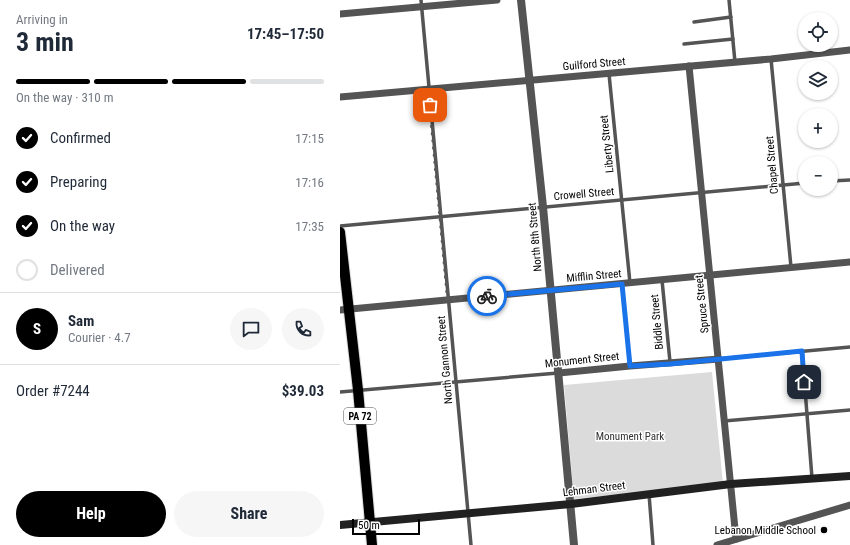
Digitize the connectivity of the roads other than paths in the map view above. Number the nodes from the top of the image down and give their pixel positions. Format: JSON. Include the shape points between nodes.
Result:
{"nodes":[{"id":1,"x":497,"y":0,"type":"edge"},
{"id":2,"x":521,"y":0,"type":"edge"},
{"id":3,"x":729,"y":0,"type":"edge"},
{"id":4,"x":421,"y":3,"type":"edge"},
{"id":5,"x":442,"y":3,"type":"edge"},
{"id":6,"x":340,"y":14,"type":"edge"},
{"id":7,"x":731,"y":17,"type":"junction"},
{"id":8,"x":694,"y":22,"type":"dead end"},
{"id":9,"x":732,"y":39,"type":"junction"},
{"id":10,"x":684,"y":44,"type":"dead end"},
{"id":11,"x":850,"y":50,"type":"edge"},
{"id":12,"x":771,"y":59,"type":"junction"},
{"id":13,"x":735,"y":62,"type":"junction"},
{"id":14,"x":690,"y":66,"type":"junction"},
{"id":15,"x":609,"y":74,"type":"junction"},
{"id":16,"x":530,"y":80,"type":"junction"},
{"id":17,"x":429,"y":89,"type":"junction"},
{"id":18,"x":340,"y":97,"type":"edge"},
{"id":19,"x":850,"y":180,"type":"edge"},
{"id":20,"x":838,"y":181,"type":"edge"},
{"id":21,"x":798,"y":183,"type":"edge"},
{"id":22,"x":783,"y":184,"type":"junction"},
{"id":23,"x":702,"y":192,"type":"junction"},
{"id":24,"x":621,"y":199,"type":"junction"},
{"id":25,"x":543,"y":206,"type":"junction"},
{"id":26,"x":440,"y":216,"type":"junction"},
{"id":27,"x":340,"y":226,"type":"edge"},
{"id":28,"x":340,"y":232,"type":"edge"},
{"id":29,"x":850,"y":262,"type":"edge"},
{"id":30,"x":791,"y":268,"type":"junction"},
{"id":31,"x":710,"y":275,"type":"junction"},
{"id":32,"x":662,"y":280,"type":"junction"},
{"id":33,"x":622,"y":284,"type":"junction"},
{"id":34,"x":630,"y":284,"type":"junction"},
{"id":35,"x":550,"y":290,"type":"junction"},
{"id":36,"x":448,"y":300,"type":"junction"},
{"id":37,"x":344,"y":310,"type":"edge"},
{"id":38,"x":850,"y":347,"type":"edge"},
{"id":39,"x":802,"y":351,"type":"junction"},
{"id":40,"x":719,"y":359,"type":"junction"},
{"id":41,"x":670,"y":364,"type":"junction"},
{"id":42,"x":630,"y":366,"type":"junction"},
{"id":43,"x":559,"y":373,"type":"junction"},
{"id":44,"x":456,"y":383,"type":"junction"},
{"id":45,"x":358,"y":390,"type":"junction"},
{"id":46,"x":340,"y":392,"type":"edge"},
{"id":47,"x":850,"y":410,"type":"edge"},
{"id":48,"x":807,"y":414,"type":"junction"},
{"id":49,"x":724,"y":421,"type":"junction"},
{"id":50,"x":850,"y":476,"type":"edge"},
{"id":51,"x":812,"y":478,"type":"junction"},
{"id":52,"x":731,"y":484,"type":"junction"},
{"id":53,"x":649,"y":494,"type":"junction"},
{"id":54,"x":571,"y":504,"type":"junction"},
{"id":55,"x":850,"y":505,"type":"edge"},
{"id":56,"x":468,"y":513,"type":"junction"},
{"id":57,"x":370,"y":522,"type":"junction"},
{"id":58,"x":340,"y":525,"type":"edge"},
{"id":59,"x":736,"y":539,"type":"junction"},
{"id":60,"x":372,"y":545,"type":"edge"},
{"id":61,"x":471,"y":545,"type":"edge"},
{"id":62,"x":574,"y":545,"type":"edge"},
{"id":63,"x":653,"y":545,"type":"edge"},
{"id":64,"x":716,"y":545,"type":"edge"}],
"edges":[{"from":1,"to":5,"type":"street"},
{"from":2,"to":16,"type":"street","name":"North 8th Street"},
{"from":3,"to":7,"type":"lane"},
{"from":4,"to":5,"type":"street"},
{"from":4,"to":6,"type":"street"},
{"from":4,"to":17,"type":"lane","name":"North Gannon Street"},
{"from":7,"to":8,"type":"lane"},
{"from":7,"to":9,"type":"lane"},
{"from":9,"to":10,"type":"lane"},
{"from":9,"to":13,"type":"lane"},
{"from":11,"to":12,"type":"street","name":"Guilford Street"},
{"from":12,"to":13,"type":"street","name":"Guilford Street"},
{"from":12,"to":22,"type":"lane","name":"Chapel Street"},
{"from":13,"to":14,"type":"street","name":"Guilford Street"},
{"from":14,"to":15,"type":"street","name":"Guilford Street"},
{"from":14,"to":23,"type":"street","name":"Spruce Street"},
{"from":15,"to":16,"type":"street","name":"Guilford Street"},
{"from":15,"to":24,"type":"lane","name":"Liberty Street"},
{"from":16,"to":17,"type":"street","name":"Guilford Street"},
{"from":16,"to":25,"type":"street","name":"North 8th Street"},
{"from":17,"to":18,"type":"street","name":"Guilford Street"},
{"from":17,"to":26,"type":"lane","name":"North Gannon Street"},
{"from":19,"to":20,"type":"lane"},
{"from":21,"to":22,"type":"lane","name":"Crowell Street"},
{"from":22,"to":23,"type":"lane","name":"Crowell Street"},
{"from":22,"to":30,"type":"lane","name":"Chapel Street"},
{"from":23,"to":24,"type":"lane","name":"Crowell Street"},
{"from":23,"to":31,"type":"street","name":"Spruce Street"},
{"from":24,"to":25,"type":"lane","name":"Crowell Street"},
{"from":24,"to":34,"type":"lane","name":"Liberty Street"},
{"from":25,"to":26,"type":"lane","name":"Crowell Street"},
{"from":25,"to":35,"type":"street","name":"North 8th Street"},
{"from":26,"to":27,"type":"lane","name":"Crowell Street"},
{"from":26,"to":36,"type":"lane","name":"North Gannon Street"},
{"from":28,"to":37,"type":"main road","number":"PA 72"},
{"from":29,"to":30,"type":"street","name":"Mifflin Street"},
{"from":30,"to":31,"type":"street","name":"Mifflin Street"},
{"from":31,"to":32,"type":"street","name":"Mifflin Street"},
{"from":31,"to":40,"type":"street","name":"Spruce Street"},
{"from":32,"to":34,"type":"street","name":"Mifflin Street"},
{"from":32,"to":41,"type":"lane","name":"Biddle Street"},
{"from":33,"to":34,"type":"street","name":"Mifflin Street"},
{"from":33,"to":35,"type":"street","name":"Mifflin Street"},
{"from":33,"to":42,"type":"lane"},
{"from":35,"to":36,"type":"street","name":"Mifflin Street"},
{"from":35,"to":43,"type":"street","name":"North 8th Street"},
{"from":36,"to":37,"type":"street","name":"Mifflin Street"},
{"from":36,"to":44,"type":"lane","name":"North Gannon Street"},
{"from":37,"to":45,"type":"main road","number":"PA 72"},
{"from":38,"to":39,"type":"lane","name":"Monument Street"},
{"from":39,"to":40,"type":"lane","name":"Monument Street"},
{"from":39,"to":48,"type":"lane"},
{"from":40,"to":41,"type":"street","name":"Monument Street"},
{"from":40,"to":49,"type":"street","name":"Spruce Street"},
{"from":41,"to":42,"type":"street","name":"Monument Street"},
{"from":42,"to":43,"type":"street","name":"Monument Street"},
{"from":43,"to":44,"type":"lane","name":"Monument Street"},
{"from":43,"to":54,"type":"street","name":"North 8th Street"},
{"from":44,"to":45,"type":"lane","name":"Monument Street"},
{"from":44,"to":56,"type":"lane","name":"North Gannon Street"},
{"from":45,"to":46,"type":"lane","name":"Monument Street"},
{"from":45,"to":57,"type":"main road","number":"PA 72"},
{"from":47,"to":48,"type":"lane"},
{"from":48,"to":49,"type":"lane"},
{"from":48,"to":51,"type":"lane"},
{"from":49,"to":52,"type":"street","name":"Spruce Street"},
{"from":50,"to":51,"type":"main road","name":"Lehman Street"},
{"from":51,"to":52,"type":"main road","name":"Lehman Street"},
{"from":52,"to":53,"type":"main road","name":"Lehman Street"},
{"from":52,"to":59,"type":"street","name":"Spruce Street"},
{"from":53,"to":54,"type":"main road","name":"Lehman Street"},
{"from":53,"to":63,"type":"lane"},
{"from":54,"to":56,"type":"main road","name":"Lehman Street"},
{"from":54,"to":62,"type":"street","name":"North 8th Street"},
{"from":55,"to":59,"type":"street"},
{"from":56,"to":57,"type":"main road","name":"Lehman Street"},
{"from":56,"to":61,"type":"lane","name":"North Gannon Street"},
{"from":57,"to":58,"type":"main road","name":"Lehman Street"},
{"from":57,"to":60,"type":"main road","number":"PA 72"},
{"from":59,"to":64,"type":"street"}]}
